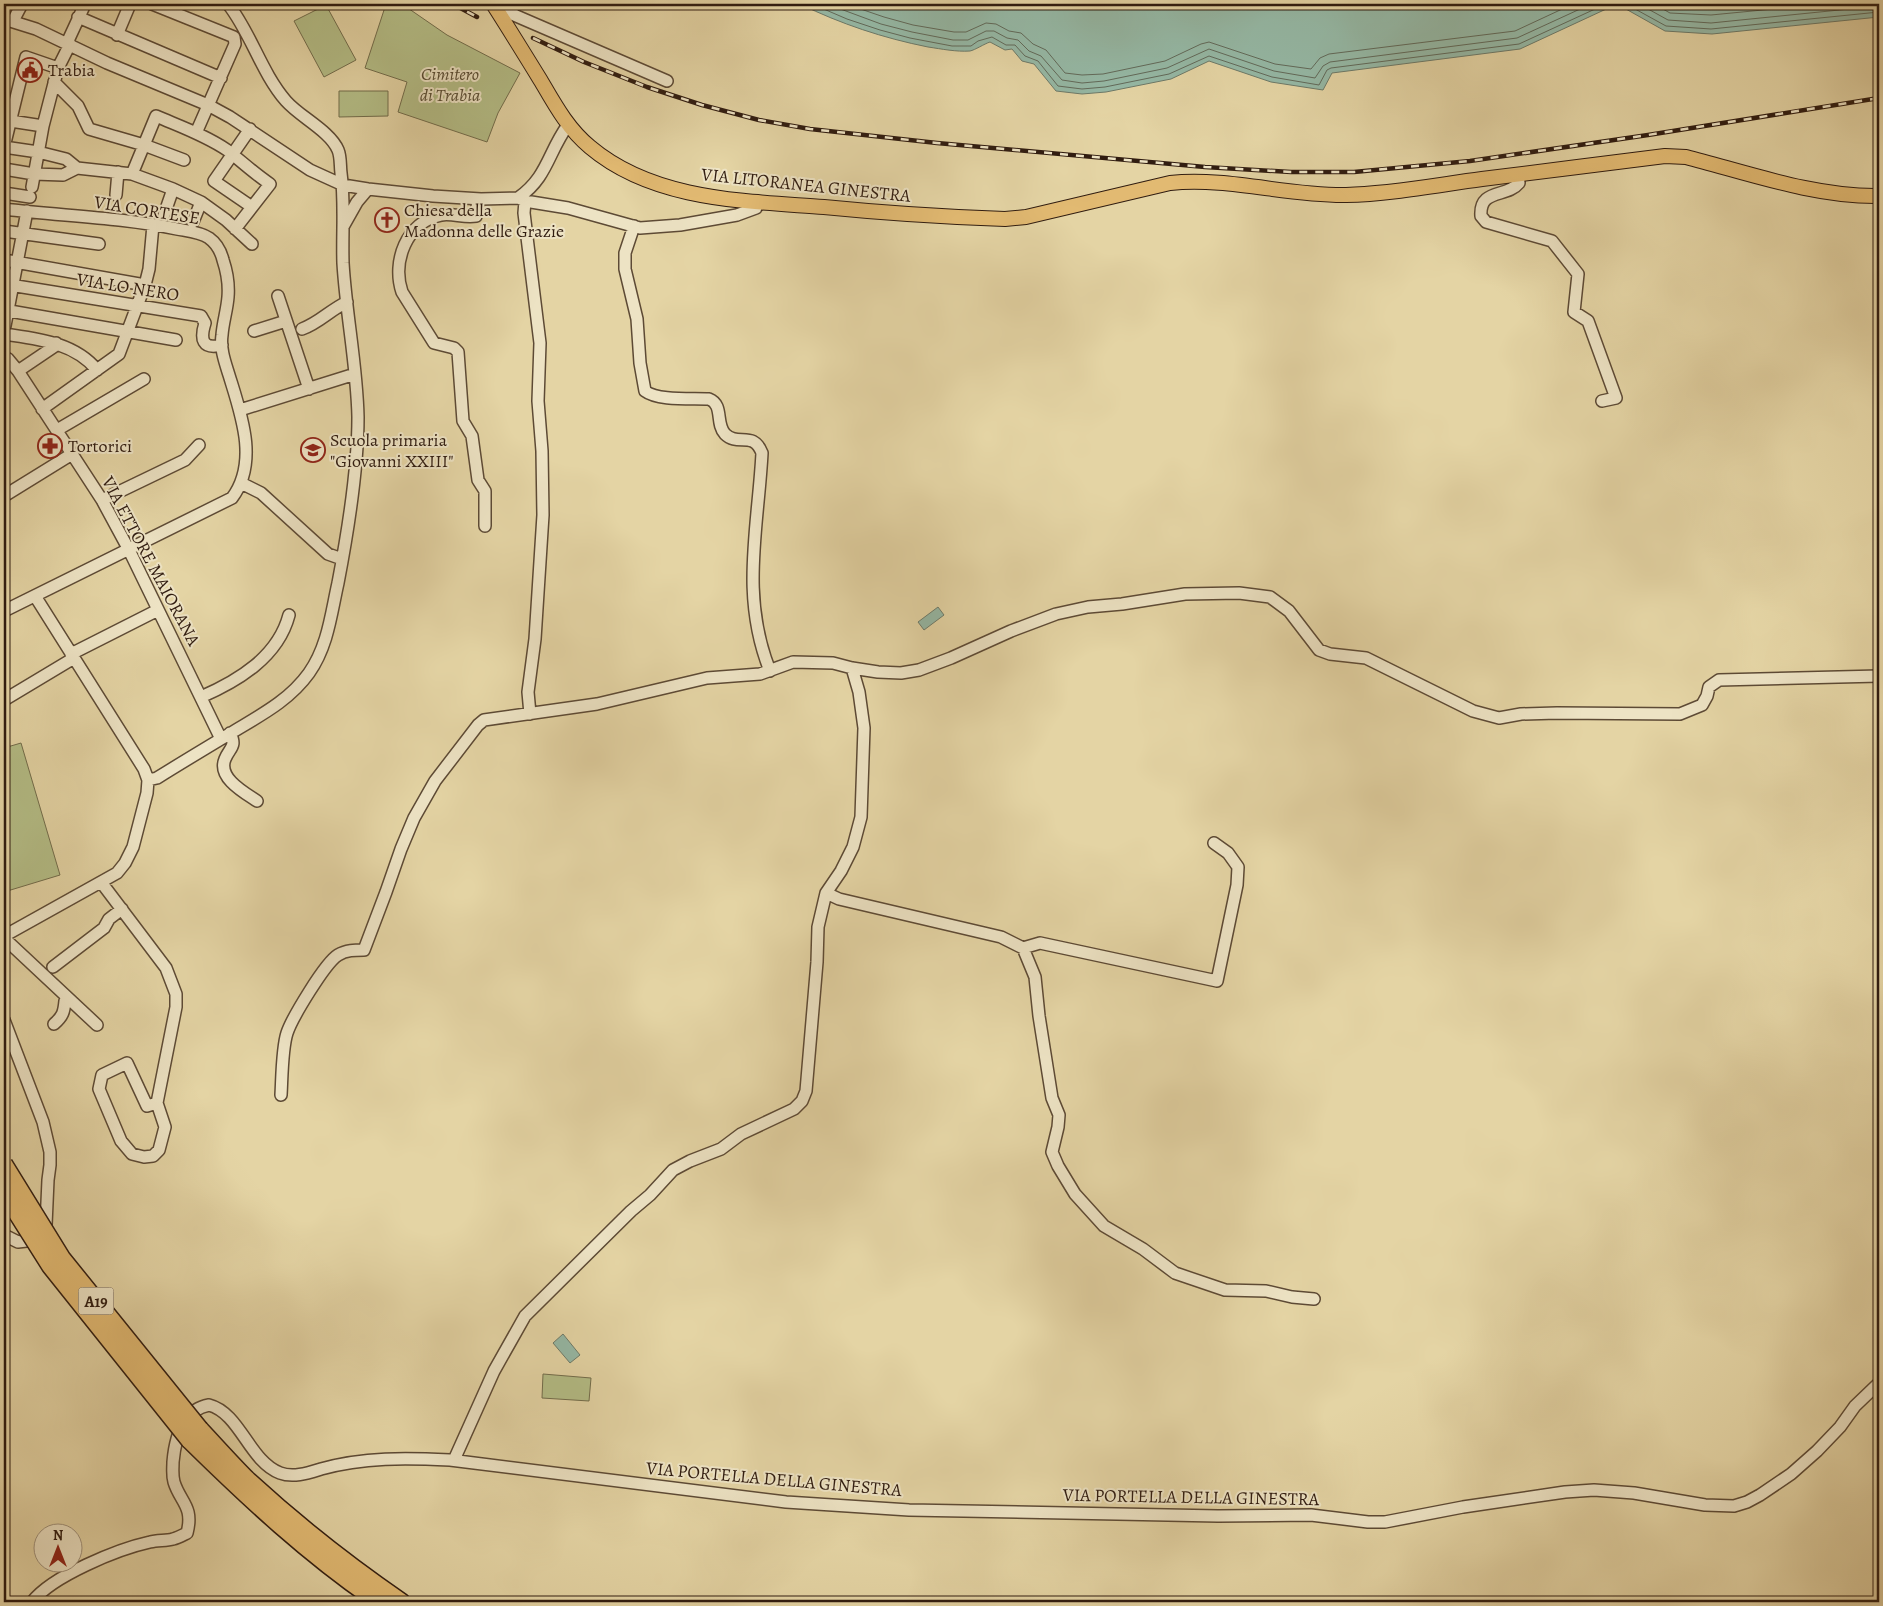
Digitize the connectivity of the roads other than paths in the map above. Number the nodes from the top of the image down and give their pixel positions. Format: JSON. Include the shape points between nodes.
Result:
{"nodes":[{"id":1,"x":22,"y":4,"type":"edge"},
{"id":2,"x":85,"y":4,"type":"edge"},
{"id":3,"x":130,"y":4,"type":"edge"},
{"id":4,"x":152,"y":4,"type":"edge"},
{"id":5,"x":228,"y":4,"type":"edge"},
{"id":6,"x":493,"y":4,"type":"edge"},
{"id":7,"x":507,"y":4,"type":"edge"},
{"id":8,"x":78,"y":17,"type":"junction"},
{"id":9,"x":9,"y":20,"type":"edge"},
{"id":10,"x":117,"y":35,"type":"junction"},
{"id":11,"x":68,"y":44,"type":"junction"},
{"id":12,"x":58,"y":68,"type":"junction"},
{"id":13,"x":221,"y":78,"type":"junction"},
{"id":14,"x":54,"y":82,"type":"junction"},
{"id":15,"x":667,"y":82,"type":"dead end"},
{"id":16,"x":208,"y":105,"type":"junction"},
{"id":17,"x":7,"y":120,"type":"edge"},
{"id":18,"x":568,"y":125,"type":"junction"},
{"id":19,"x":43,"y":126,"type":"junction"},
{"id":20,"x":250,"y":129,"type":"junction"},
{"id":21,"x":196,"y":133,"type":"junction"},
{"id":22,"x":144,"y":145,"type":"junction"},
{"id":23,"x":4,"y":147,"type":"edge"},
{"id":24,"x":38,"y":152,"type":"junction"},
{"id":25,"x":232,"y":155,"type":"junction"},
{"id":26,"x":184,"y":160,"type":"dead end"},
{"id":27,"x":77,"y":168,"type":"junction"},
{"id":28,"x":4,"y":169,"type":"edge"},
{"id":29,"x":118,"y":172,"type":"junction"},
{"id":30,"x":34,"y":174,"type":"junction"},
{"id":31,"x":132,"y":174,"type":"junction"},
{"id":32,"x":1518,"y":174,"type":"junction"},
{"id":33,"x":343,"y":185,"type":"junction"},
{"id":34,"x":173,"y":188,"type":"junction"},
{"id":35,"x":368,"y":189,"type":"junction"},
{"id":36,"x":4,"y":193,"type":"edge"},
{"id":37,"x":116,"y":195,"type":"dead end"},
{"id":38,"x":1879,"y":196,"type":"edge"},
{"id":39,"x":478,"y":199,"type":"junction"},
{"id":40,"x":522,"y":200,"type":"junction"},
{"id":41,"x":201,"y":202,"type":"junction"},
{"id":42,"x":757,"y":202,"type":"junction"},
{"id":43,"x":252,"y":207,"type":"junction"},
{"id":44,"x":4,"y":209,"type":"edge"},
{"id":45,"x":27,"y":212,"type":"junction"},
{"id":46,"x":164,"y":215,"type":"dead end"},
{"id":47,"x":193,"y":222,"type":"dead end"},
{"id":48,"x":153,"y":225,"type":"junction"},
{"id":49,"x":634,"y":226,"type":"junction"},
{"id":50,"x":235,"y":229,"type":"junction"},
{"id":51,"x":342,"y":229,"type":"junction"},
{"id":52,"x":4,"y":232,"type":"edge"},
{"id":53,"x":22,"y":234,"type":"junction"},
{"id":54,"x":99,"y":244,"type":"dead end"},
{"id":55,"x":252,"y":244,"type":"dead end"},
{"id":56,"x":4,"y":260,"type":"edge"},
{"id":57,"x":17,"y":262,"type":"junction"},
{"id":58,"x":8,"y":285,"type":"edge"},
{"id":59,"x":145,"y":285,"type":"junction"},
{"id":60,"x":278,"y":296,"type":"dead end"},
{"id":61,"x":346,"y":302,"type":"junction"},
{"id":62,"x":137,"y":306,"type":"junction"},
{"id":63,"x":6,"y":310,"type":"edge"},
{"id":64,"x":286,"y":321,"type":"junction"},
{"id":65,"x":302,"y":329,"type":"dead end"},
{"id":66,"x":128,"y":331,"type":"junction"},
{"id":67,"x":254,"y":331,"type":"dead end"},
{"id":68,"x":4,"y":332,"type":"edge"},
{"id":69,"x":176,"y":340,"type":"dead end"},
{"id":70,"x":56,"y":343,"type":"junction"},
{"id":71,"x":222,"y":345,"type":"junction"},
{"id":72,"x":4,"y":357,"type":"edge"},
{"id":73,"x":18,"y":370,"type":"junction"},
{"id":74,"x":97,"y":370,"type":"junction"},
{"id":75,"x":355,"y":374,"type":"junction"},
{"id":76,"x":144,"y":380,"type":"dead end"},
{"id":77,"x":309,"y":388,"type":"junction"},
{"id":78,"x":1602,"y":401,"type":"dead end"},
{"id":79,"x":42,"y":409,"type":"junction"},
{"id":80,"x":240,"y":410,"type":"junction"},
{"id":81,"x":57,"y":430,"type":"junction"},
{"id":82,"x":199,"y":446,"type":"dead end"},
{"id":83,"x":72,"y":454,"type":"junction"},
{"id":84,"x":241,"y":483,"type":"junction"},
{"id":85,"x":4,"y":496,"type":"edge"},
{"id":86,"x":102,"y":500,"type":"junction"},
{"id":87,"x":485,"y":526,"type":"dead end"},
{"id":88,"x":129,"y":550,"type":"junction"},
{"id":89,"x":342,"y":559,"type":"junction"},
{"id":90,"x":35,"y":596,"type":"junction"},
{"id":91,"x":158,"y":610,"type":"junction"},
{"id":92,"x":4,"y":611,"type":"edge"},
{"id":93,"x":289,"y":615,"type":"dead end"},
{"id":94,"x":73,"y":656,"type":"junction"},
{"id":95,"x":852,"y":668,"type":"junction"},
{"id":96,"x":770,"y":671,"type":"junction"},
{"id":97,"x":1879,"y":676,"type":"edge"},
{"id":98,"x":201,"y":697,"type":"junction"},
{"id":99,"x":4,"y":700,"type":"edge"},
{"id":100,"x":530,"y":714,"type":"junction"},
{"id":101,"x":226,"y":736,"type":"junction"},
{"id":102,"x":148,"y":780,"type":"junction"},
{"id":103,"x":257,"y":801,"type":"dead end"},
{"id":104,"x":1214,"y":843,"type":"dead end"},
{"id":105,"x":101,"y":882,"type":"junction"},
{"id":106,"x":826,"y":893,"type":"junction"},
{"id":107,"x":122,"y":909,"type":"junction"},
{"id":108,"x":4,"y":937,"type":"edge"},
{"id":109,"x":1023,"y":948,"type":"junction"},
{"id":110,"x":53,"y":967,"type":"dead end"},
{"id":111,"x":68,"y":998,"type":"junction"},
{"id":112,"x":4,"y":1020,"type":"edge"},
{"id":113,"x":54,"y":1024,"type":"dead end"},
{"id":114,"x":97,"y":1025,"type":"dead end"},
{"id":115,"x":281,"y":1095,"type":"dead end"},
{"id":116,"x":157,"y":1103,"type":"junction"},
{"id":117,"x":4,"y":1164,"type":"edge"},
{"id":118,"x":4,"y":1193,"type":"edge"},
{"id":119,"x":4,"y":1235,"type":"edge"},
{"id":120,"x":1314,"y":1299,"type":"dead end"},
{"id":121,"x":1879,"y":1384,"type":"edge"},
{"id":122,"x":195,"y":1435,"type":"junction"},
{"id":123,"x":454,"y":1460,"type":"junction"},
{"id":124,"x":32,"y":1602,"type":"edge"},
{"id":125,"x":378,"y":1602,"type":"edge"},
{"id":126,"x":402,"y":1602,"type":"edge"}],
"edges":[{"from":1,"to":9,"type":"street"},
{"from":2,"to":8,"type":"street"},
{"from":3,"to":10,"type":"street"},
{"from":4,"to":13,"type":"street","via":[[234,37],[235,44]]},
{"from":5,"to":33,"type":"street","via":[[283,98],[328,137],[338,150]]},
{"from":6,"to":18,"type":"main road","name":"VIA LITORANEA GINESTRA"},
{"from":7,"to":15,"type":"street","via":[[514,15]]},
{"from":8,"to":10,"type":"street"},
{"from":8,"to":11,"type":"street"},
{"from":9,"to":11,"type":"street"},
{"from":10,"to":13,"type":"street"},
{"from":11,"to":12,"type":"street"},
{"from":11,"to":16,"type":"street"},
{"from":12,"to":14,"type":"street"},
{"from":12,"to":17,"type":"street","via":[[26,57]]},
{"from":13,"to":16,"type":"street"},
{"from":14,"to":19,"type":"street"},
{"from":14,"to":22,"type":"street","via":[[78,106],[89,129]]},
{"from":16,"to":20,"type":"street"},
{"from":16,"to":21,"type":"street"},
{"from":17,"to":19,"type":"street"},
{"from":17,"to":23,"type":"street"},
{"from":18,"to":40,"type":"street","via":[[543,173]]},
{"from":18,"to":42,"type":"main road","name":"VIA LITORANEA GINESTRA","via":[[601,156],[630,173],[662,186]]},
{"from":19,"to":24,"type":"street"},
{"from":20,"to":25,"type":"street"},
{"from":20,"to":33,"type":"street","via":[[310,170]]},
{"from":21,"to":22,"type":"street","via":[[156,116]]},
{"from":21,"to":25,"type":"street"},
{"from":22,"to":26,"type":"street"},
{"from":22,"to":31,"type":"street"},
{"from":23,"to":24,"type":"street"},
{"from":24,"to":27,"type":"street","via":[[66,159]]},
{"from":24,"to":30,"type":"street"},
{"from":25,"to":43,"type":"street","via":[[270,184]]},
{"from":25,"to":43,"type":"street","via":[[214,181]]},
{"from":27,"to":29,"type":"street"},
{"from":27,"to":30,"type":"street","via":[[62,175]]},
{"from":28,"to":30,"type":"street"},
{"from":29,"to":31,"type":"street"},
{"from":29,"to":37,"type":"street"},
{"from":30,"to":36,"type":"street","via":[[31,192]]},
{"from":31,"to":34,"type":"street"},
{"from":32,"to":38,"type":"main road","name":"VIA LITORANEA GINESTRA","via":[[1665,156],[1686,157],[1810,189]]},
{"from":32,"to":42,"type":"main road","name":"VIA LITORANEA GINESTRA","via":[[1349,195],[1316,195],[1186,181],[1005,219]]},
{"from":32,"to":78,"type":"street","via":[[1519,183],[1514,188],[1495,193],[1484,201],[1480,208],[1481,216],[1486,222],[1552,241],[1578,274],[1574,312],[1588,321],[1616,398]]},
{"from":33,"to":35,"type":"street"},
{"from":33,"to":51,"type":"street"},
{"from":34,"to":41,"type":"street"},
{"from":34,"to":46,"type":"street"},
{"from":35,"to":39,"type":"street"},
{"from":35,"to":51,"type":"street"},
{"from":39,"to":40,"type":"street"},
{"from":39,"to":87,"type":"street","via":[[476,216],[440,215],[420,226],[403,247],[398,264],[402,292],[434,343],[458,352],[463,421],[472,436],[478,480],[485,491]]},
{"from":40,"to":49,"type":"street","via":[[568,208]]},
{"from":40,"to":100,"type":"street","via":[[540,343],[538,401],[543,515],[528,692]]},
{"from":41,"to":47,"type":"street"},
{"from":41,"to":50,"type":"street"},
{"from":42,"to":49,"type":"street","via":[[756,208],[737,215],[680,225]]},
{"from":43,"to":50,"type":"street"},
{"from":44,"to":45,"type":"street","name":"VIA CORTESE"},
{"from":45,"to":48,"type":"street","name":"VIA CORTESE"},
{"from":45,"to":53,"type":"street"},
{"from":48,"to":59,"type":"street"},
{"from":48,"to":71,"type":"street","name":"VIA CORTESE","via":[[208,237],[219,250],[228,284]]},
{"from":49,"to":96,"type":"street","via":[[625,253],[625,269],[637,319],[645,391],[660,397],[714,401],[726,435],[752,440],[762,453],[752,568],[761,649]]},
{"from":50,"to":55,"type":"street"},
{"from":51,"to":61,"type":"street"},
{"from":52,"to":53,"type":"street"},
{"from":53,"to":54,"type":"street"},
{"from":53,"to":57,"type":"street"},
{"from":56,"to":57,"type":"street"},
{"from":57,"to":58,"type":"street"},
{"from":57,"to":59,"type":"street"},
{"from":58,"to":62,"type":"street","name":"VIA LO NERO"},
{"from":58,"to":63,"type":"street"},
{"from":59,"to":62,"type":"street"},
{"from":60,"to":64,"type":"street"},
{"from":61,"to":65,"type":"street","via":[[316,324]]},
{"from":61,"to":75,"type":"street"},
{"from":62,"to":66,"type":"street"},
{"from":62,"to":71,"type":"street","name":"VIA LO NERO","via":[[201,316],[205,323],[201,334],[207,345]]},
{"from":63,"to":66,"type":"street"},
{"from":63,"to":68,"type":"street"},
{"from":64,"to":67,"type":"street"},
{"from":64,"to":77,"type":"street"},
{"from":66,"to":69,"type":"street"},
{"from":66,"to":74,"type":"street","via":[[119,354]]},
{"from":68,"to":70,"type":"street"},
{"from":70,"to":73,"type":"street"},
{"from":70,"to":74,"type":"street","via":[[91,362]]},
{"from":71,"to":80,"type":"street","name":"VIA CORTESE"},
{"from":72,"to":73,"type":"street","name":"VIA ETTORE MAIORANA"},
{"from":73,"to":79,"type":"street","name":"VIA ETTORE MAIORANA"},
{"from":74,"to":79,"type":"street"},
{"from":75,"to":77,"type":"street"},
{"from":75,"to":89,"type":"street","via":[[358,416],[356,459]]},
{"from":76,"to":81,"type":"street"},
{"from":77,"to":80,"type":"street"},
{"from":79,"to":81,"type":"street","name":"VIA ETTORE MAIORANA"},
{"from":80,"to":84,"type":"street","name":"VIA CORTESE","via":[[246,447]]},
{"from":81,"to":83,"type":"street","name":"VIA ETTORE MAIORANA"},
{"from":82,"to":86,"type":"street","via":[[185,460]]},
{"from":83,"to":85,"type":"street"},
{"from":83,"to":86,"type":"street","name":"VIA ETTORE MAIORANA"},
{"from":84,"to":88,"type":"street","via":[[232,498]]},
{"from":84,"to":89,"type":"street","via":[[261,493],[328,554]]},
{"from":86,"to":88,"type":"street","name":"VIA ETTORE MAIORANA"},
{"from":88,"to":90,"type":"street"},
{"from":88,"to":91,"type":"street","name":"VIA ETTORE MAIORANA"},
{"from":89,"to":101,"type":"street","via":[[327,638],[310,671],[295,690],[274,707]]},
{"from":90,"to":92,"type":"street"},
{"from":90,"to":94,"type":"street"},
{"from":91,"to":94,"type":"street"},
{"from":91,"to":98,"type":"street","name":"VIA ETTORE MAIORANA"},
{"from":93,"to":98,"type":"street","via":[[282,634],[258,664],[225,686]]},
{"from":94,"to":99,"type":"street"},
{"from":94,"to":102,"type":"street"},
{"from":95,"to":96,"type":"street","via":[[833,663],[794,662]]},
{"from":95,"to":97,"type":"street","via":[[901,673],[919,670],[1026,625],[1088,607],[1185,594],[1238,593],[1270,597],[1289,611],[1318,650],[1366,658],[1473,711],[1499,718],[1551,713],[1680,714],[1702,705],[1709,687],[1719,680]]},
{"from":95,"to":106,"type":"street","via":[[864,728],[861,817],[853,848]]},
{"from":96,"to":100,"type":"street","via":[[706,678],[597,704]]},
{"from":98,"to":101,"type":"street","name":"VIA ETTORE MAIORANA"},
{"from":100,"to":115,"type":"street","via":[[484,720],[435,781],[404,841],[364,950],[336,956],[314,984],[286,1034]]},
{"from":101,"to":102,"type":"street","via":[[157,778]]},
{"from":101,"to":103,"type":"street","via":[[234,741],[224,760],[227,776],[237,788]]},
{"from":102,"to":105,"type":"street","via":[[148,793],[133,847],[117,873]]},
{"from":104,"to":109,"type":"street","via":[[1228,853],[1238,867],[1217,981],[1040,942]]},
{"from":105,"to":107,"type":"street"},
{"from":105,"to":108,"type":"street"},
{"from":106,"to":109,"type":"street","via":[[839,899],[1001,937]]},
{"from":106,"to":123,"type":"street","via":[[818,926],[806,1091],[802,1101],[794,1109],[741,1134],[721,1149],[673,1170],[524,1316],[494,1371]]},
{"from":107,"to":110,"type":"street","via":[[109,919],[104,928]]},
{"from":107,"to":116,"type":"street","via":[[166,968],[176,994]]},
{"from":108,"to":111,"type":"street"},
{"from":109,"to":120,"type":"street","via":[[1035,977],[1052,1098],[1059,1115],[1052,1152],[1075,1194],[1104,1226],[1143,1249],[1174,1273],[1225,1290],[1266,1290]]},
{"from":111,"to":113,"type":"street","via":[[63,1016]]},
{"from":111,"to":114,"type":"street"},
{"from":112,"to":119,"type":"street","via":[[43,1122],[50,1152],[46,1225],[41,1235],[28,1242],[18,1242]]},
{"from":116,"to":116,"type":"street","via":[[165,1127],[159,1150],[153,1156],[132,1154],[121,1141],[99,1089],[102,1075],[127,1063],[147,1106]]},
{"from":117,"to":122,"type":"highway","number":"A19","bridge":true,"via":[[62,1258]]},
{"from":118,"to":122,"type":"highway","number":"A19","bridge":true,"via":[[50,1266]]},
{"from":121,"to":123,"type":"street","name":"VIA PORTELLA DELLA GINESTRA","via":[[1817,1451],[1791,1474],[1760,1496],[1734,1506],[1594,1490],[1463,1507],[1385,1522],[1311,1514],[1218,1516],[909,1510],[786,1502]]},
{"from":122,"to":125,"type":"highway","number":"A19","via":[[268,1516]]},
{"from":122,"to":126,"type":"highway","number":"A19","via":[[299,1524]]},
{"from":123,"to":124,"type":"street","name":"VIA PORTELLA DELLA GINESTRA","via":[[360,1460],[288,1475],[271,1467],[224,1411],[209,1405],[202,1406],[181,1426],[175,1444],[174,1483],[190,1519],[187,1533],[99,1559],[38,1594]]}]}
